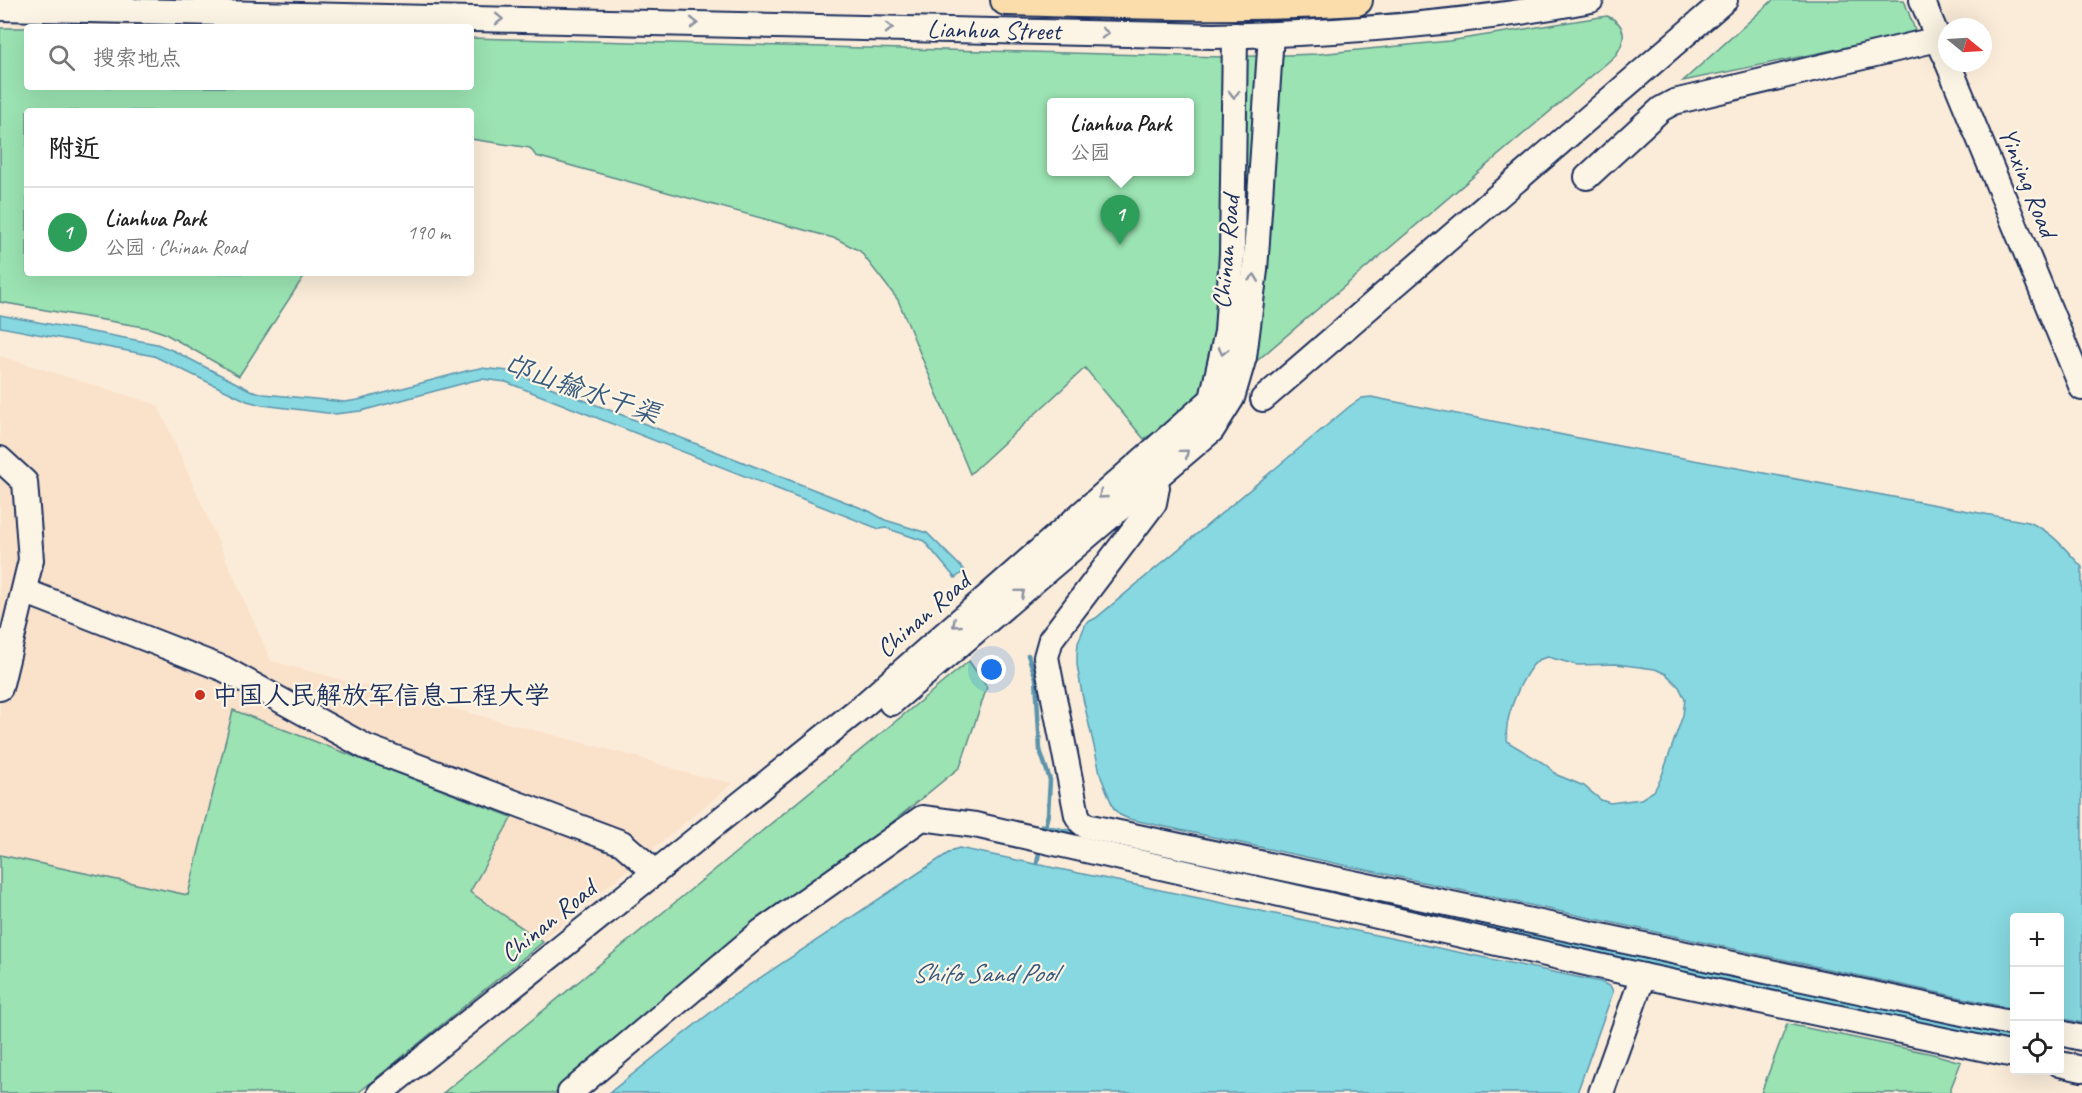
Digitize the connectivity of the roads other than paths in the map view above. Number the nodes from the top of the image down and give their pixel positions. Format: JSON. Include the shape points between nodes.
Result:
{"nodes":[{"id":1,"x":1006,"y":0,"type":"edge"},
{"id":2,"x":1357,"y":0,"type":"edge"},
{"id":3,"x":1591,"y":0,"type":"edge"},
{"id":4,"x":1725,"y":0,"type":"edge"},
{"id":5,"x":1923,"y":0,"type":"edge"},
{"id":6,"x":0,"y":8,"type":"edge"},
{"id":7,"x":534,"y":10,"type":"edge"},
{"id":8,"x":1271,"y":34,"type":"junction"},
{"id":9,"x":1235,"y":35,"type":"junction"},
{"id":10,"x":1938,"y":37,"type":"edge"},
{"id":11,"x":1938,"y":55,"type":"edge"},
{"id":12,"x":1952,"y":72,"type":"edge"},
{"id":13,"x":1587,"y":177,"type":"dead end"},
{"id":14,"x":2082,"y":388,"type":"edge"},
{"id":15,"x":1263,"y":399,"type":"dead end"},
{"id":16,"x":0,"y":459,"type":"edge"},
{"id":17,"x":1154,"y":480,"type":"junction"},
{"id":18,"x":24,"y":591,"type":"junction"},
{"id":19,"x":0,"y":688,"type":"edge"},
{"id":20,"x":655,"y":873,"type":"junction"},
{"id":21,"x":1643,"y":976,"type":"junction"},
{"id":22,"x":2010,"y":1023,"type":"edge"},
{"id":23,"x":2064,"y":1034,"type":"edge"},
{"id":24,"x":2082,"y":1038,"type":"edge"},
{"id":25,"x":2010,"y":1054,"type":"edge"},
{"id":26,"x":2064,"y":1065,"type":"edge"},
{"id":27,"x":2082,"y":1069,"type":"edge"},
{"id":28,"x":380,"y":1093,"type":"edge"},
{"id":29,"x":405,"y":1093,"type":"edge"},
{"id":30,"x":570,"y":1093,"type":"edge"},
{"id":31,"x":1601,"y":1093,"type":"edge"}],
"edges":[{"from":1,"to":2,"type":"main road","name":"Lianhua Street","via":[[1214,5]]},
{"from":3,"to":8,"type":"street","name":"Lianhua Street","via":[[1434,24]]},
{"from":4,"to":15,"type":"street"},
{"from":5,"to":10,"type":"street","name":"Yinxing Road"},
{"from":6,"to":7,"type":"street","name":"Lianhua Street","one_way":true},
{"from":7,"to":9,"type":"street","name":"Lianhua Street","one_way":true},
{"from":8,"to":9,"type":"street","name":"Lianhua Street"},
{"from":17,"to":8,"type":"street","name":"Chinan Road","one_way":true,"via":[[1212,430],[1232,398],[1244,357],[1255,270]]},
{"from":9,"to":20,"type":"street","name":"Chinan Road","one_way":true,"via":[[1232,254],[1227,332],[1212,399],[865,704]]},
{"from":11,"to":13,"type":"street","via":[[1674,102],[1661,109]]},
{"from":12,"to":14,"type":"street","name":"Yinxing Road"},
{"from":16,"to":18,"type":"street","via":[[25,482],[31,560]]},
{"from":17,"to":22,"type":"street","via":[[1154,502],[1052,639],[1046,657],[1077,815],[1086,826]]},
{"from":29,"to":17,"type":"street","name":"Chinan Road","one_way":true,"via":[[875,716]]},
{"from":18,"to":19,"type":"street"},
{"from":18,"to":20,"type":"street","via":[[224,669],[366,747],[622,843]]},
{"from":20,"to":28,"type":"street","name":"Chinan Road"},
{"from":21,"to":25,"type":"street"},
{"from":21,"to":30,"type":"street","via":[[975,825],[922,818],[762,931]]},
{"from":21,"to":31,"type":"street"},
{"from":23,"to":24,"type":"street"},
{"from":26,"to":27,"type":"street"}]}
